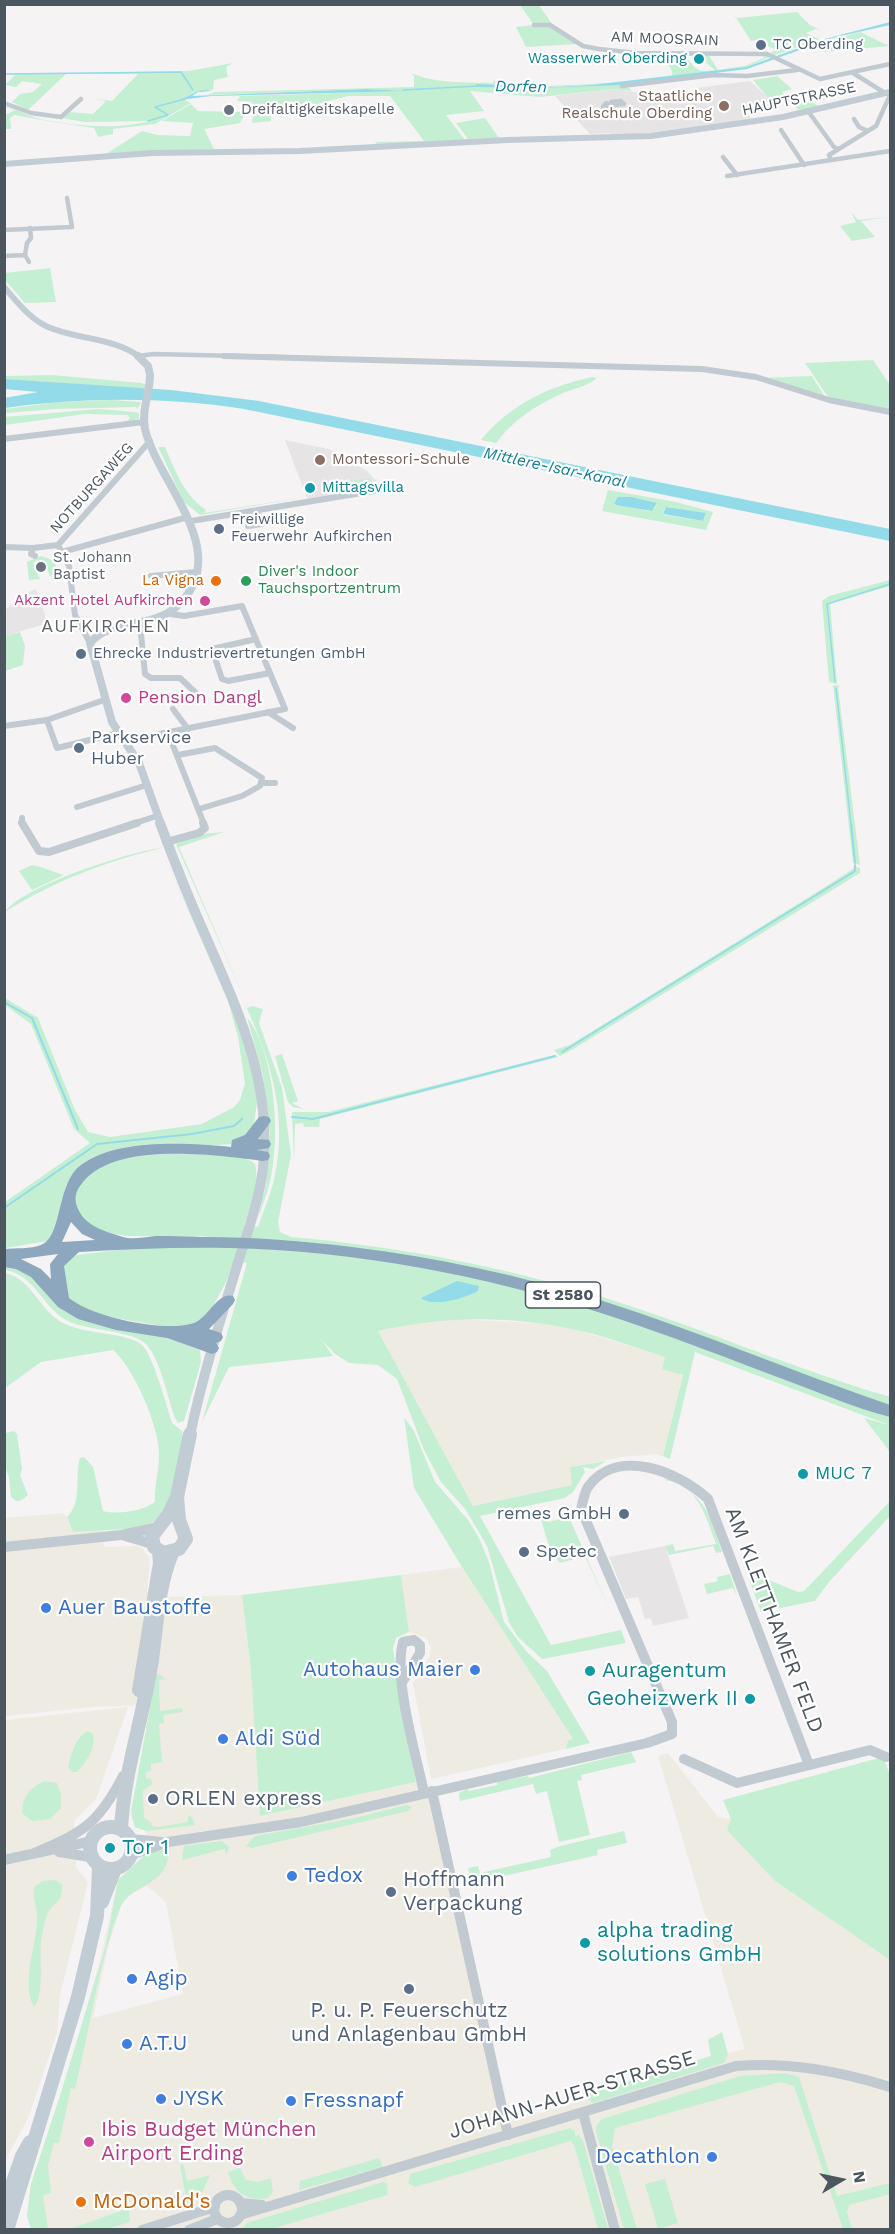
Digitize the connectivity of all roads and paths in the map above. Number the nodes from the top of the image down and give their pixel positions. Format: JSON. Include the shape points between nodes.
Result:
{"nodes":[{"id":1,"x":534,"y":25,"type":"dead end"},
{"id":2,"x":891,"y":64,"type":"edge"},
{"id":3,"x":797,"y":70,"type":"junction"},
{"id":4,"x":853,"y":73,"type":"junction"},
{"id":5,"x":666,"y":81,"type":"junction"},
{"id":6,"x":622,"y":86,"type":"dead end"},
{"id":7,"x":673,"y":88,"type":"dead end"},
{"id":8,"x":888,"y":93,"type":"edge"},
{"id":9,"x":81,"y":99,"type":"dead end"},
{"id":10,"x":4,"y":103,"type":"edge"},
{"id":11,"x":808,"y":111,"type":"junction"},
{"id":12,"x":854,"y":119,"type":"dead end"},
{"id":13,"x":781,"y":130,"type":"dead end"},
{"id":14,"x":868,"y":131,"type":"junction"},
{"id":15,"x":839,"y":149,"type":"junction"},
{"id":16,"x":891,"y":151,"type":"edge"},
{"id":17,"x":723,"y":157,"type":"dead end"},
{"id":18,"x":831,"y":160,"type":"junction"},
{"id":19,"x":4,"y":164,"type":"edge"},
{"id":20,"x":804,"y":165,"type":"junction"},
{"id":21,"x":737,"y":175,"type":"junction"},
{"id":22,"x":727,"y":176,"type":"dead end"},
{"id":23,"x":67,"y":198,"type":"dead end"},
{"id":24,"x":30,"y":228,"type":"junction"},
{"id":25,"x":4,"y":230,"type":"edge"},
{"id":26,"x":25,"y":255,"type":"junction"},
{"id":27,"x":5,"y":257,"type":"edge"},
{"id":28,"x":29,"y":262,"type":"dead end"},
{"id":29,"x":12,"y":266,"type":"dead end"},
{"id":30,"x":4,"y":287,"type":"edge"},
{"id":31,"x":138,"y":356,"type":"junction"},
{"id":32,"x":891,"y":412,"type":"edge"},
{"id":33,"x":144,"y":422,"type":"junction"},
{"id":34,"x":4,"y":440,"type":"edge"},
{"id":35,"x":150,"y":441,"type":"junction"},
{"id":36,"x":392,"y":488,"type":"dead end"},
{"id":37,"x":257,"y":510,"type":"junction"},
{"id":38,"x":189,"y":519,"type":"junction"},
{"id":39,"x":248,"y":526,"type":"dead end"},
{"id":40,"x":58,"y":545,"type":"junction"},
{"id":41,"x":4,"y":547,"type":"edge"},
{"id":42,"x":33,"y":548,"type":"junction"},
{"id":43,"x":62,"y":552,"type":"junction"},
{"id":44,"x":35,"y":556,"type":"dead end"},
{"id":45,"x":196,"y":572,"type":"junction"},
{"id":46,"x":151,"y":576,"type":"dead end"},
{"id":47,"x":171,"y":614,"type":"junction"},
{"id":48,"x":140,"y":624,"type":"junction"},
{"id":49,"x":256,"y":639,"type":"junction"},
{"id":50,"x":91,"y":640,"type":"junction"},
{"id":51,"x":270,"y":673,"type":"junction"},
{"id":52,"x":197,"y":694,"type":"dead end"},
{"id":53,"x":104,"y":700,"type":"junction"},
{"id":54,"x":173,"y":709,"type":"dead end"},
{"id":55,"x":268,"y":712,"type":"junction"},
{"id":56,"x":47,"y":720,"type":"junction"},
{"id":57,"x":4,"y":726,"type":"edge"},
{"id":58,"x":293,"y":728,"type":"dead end"},
{"id":59,"x":188,"y":729,"type":"junction"},
{"id":60,"x":168,"y":733,"type":"junction"},
{"id":61,"x":121,"y":737,"type":"junction"},
{"id":62,"x":178,"y":755,"type":"junction"},
{"id":63,"x":262,"y":783,"type":"junction"},
{"id":64,"x":275,"y":783,"type":"dead end"},
{"id":65,"x":147,"y":784,"type":"junction"},
{"id":66,"x":77,"y":807,"type":"dead end"},
{"id":67,"x":199,"y":809,"type":"junction"},
{"id":68,"x":157,"y":816,"type":"junction"},
{"id":69,"x":22,"y":818,"type":"dead end"},
{"id":70,"x":166,"y":842,"type":"junction"},
{"id":71,"x":264,"y":1120,"type":"junction"},
{"id":72,"x":233,"y":1146,"type":"junction"},
{"id":73,"x":211,"y":1150,"type":"junction"},
{"id":74,"x":263,"y":1150,"type":"junction"},
{"id":75,"x":68,"y":1202,"type":"junction"},
{"id":76,"x":134,"y":1244,"type":"junction"},
{"id":77,"x":75,"y":1247,"type":"junction"},
{"id":78,"x":46,"y":1250,"type":"junction"},
{"id":79,"x":4,"y":1255,"type":"edge"},
{"id":80,"x":4,"y":1261,"type":"edge"},
{"id":81,"x":60,"y":1298,"type":"junction"},
{"id":82,"x":228,"y":1300,"type":"junction"},
{"id":83,"x":184,"y":1331,"type":"junction"},
{"id":84,"x":165,"y":1332,"type":"junction"},
{"id":85,"x":214,"y":1342,"type":"junction"},
{"id":86,"x":891,"y":1411,"type":"edge"},
{"id":87,"x":177,"y":1497,"type":"junction"},
{"id":88,"x":181,"y":1523,"type":"junction"},
{"id":89,"x":159,"y":1525,"type":"junction"},
{"id":90,"x":121,"y":1535,"type":"junction"},
{"id":91,"x":4,"y":1547,"type":"edge"},
{"id":92,"x":161,"y":1549,"type":"junction"},
{"id":93,"x":402,"y":1681,"type":"dead end"},
{"id":94,"x":885,"y":1757,"type":"dead end"},
{"id":95,"x":684,"y":1759,"type":"dead end"},
{"id":96,"x":129,"y":1764,"type":"junction"},
{"id":97,"x":809,"y":1765,"type":"junction"},
{"id":98,"x":428,"y":1792,"type":"junction"},
{"id":99,"x":114,"y":1828,"type":"junction"},
{"id":100,"x":131,"y":1839,"type":"junction"},
{"id":101,"x":92,"y":1840,"type":"junction"},
{"id":102,"x":168,"y":1842,"type":"junction"},
{"id":103,"x":51,"y":1851,"type":"junction"},
{"id":104,"x":32,"y":1854,"type":"junction"},
{"id":105,"x":131,"y":1855,"type":"junction"},
{"id":106,"x":4,"y":1860,"type":"edge"},
{"id":107,"x":94,"y":1862,"type":"junction"},
{"id":108,"x":114,"y":1869,"type":"junction"},
{"id":109,"x":97,"y":1916,"type":"junction"},
{"id":110,"x":891,"y":2087,"type":"edge"},
{"id":111,"x":583,"y":2114,"type":"junction"},
{"id":112,"x":39,"y":2127,"type":"junction"},
{"id":113,"x":508,"y":2135,"type":"junction"},
{"id":114,"x":240,"y":2203,"type":"junction"},
{"id":115,"x":267,"y":2205,"type":"junction"},
{"id":116,"x":215,"y":2206,"type":"junction"},
{"id":117,"x":4,"y":2207,"type":"edge"},
{"id":118,"x":229,"y":2223,"type":"edge"},
{"id":119,"x":7,"y":2229,"type":"edge"},
{"id":120,"x":16,"y":2229,"type":"edge"},
{"id":121,"x":142,"y":2229,"type":"edge"},
{"id":122,"x":189,"y":2229,"type":"edge"},
{"id":123,"x":615,"y":2229,"type":"edge"}],
"edges":[{"from":1,"to":3,"type":"street","name":"AM MOOSRAIN","via":[[552,26],[583,46],[598,49],[774,57]]},
{"from":2,"to":4,"type":"street","name":"AM MOOSRAIN"},
{"from":3,"to":4,"type":"street","name":"AM MOOSRAIN","via":[[824,80]]},
{"from":3,"to":5,"type":"street","name":"AM MOOSRAIN"},
{"from":4,"to":8,"type":"street"},
{"from":5,"to":6,"type":"street","name":"AM MOOSRAIN"},
{"from":5,"to":7,"type":"street"},
{"from":8,"to":11,"type":"street","name":"HAUPTSTRASSE"},
{"from":8,"to":14,"type":"street","via":[[879,123]]},
{"from":9,"to":10,"type":"street","via":[[61,117],[35,114]]},
{"from":11,"to":15,"type":"street"},
{"from":11,"to":19,"type":"street","name":"HAUPTSTRASSE","via":[[642,137],[111,156]]},
{"from":12,"to":14,"type":"street"},
{"from":13,"to":20,"type":"street"},
{"from":14,"to":15,"type":"street"},
{"from":15,"to":18,"type":"street","via":[[829,155]]},
{"from":16,"to":18,"type":"street"},
{"from":17,"to":21,"type":"street"},
{"from":18,"to":20,"type":"street"},
{"from":20,"to":21,"type":"street"},
{"from":21,"to":22,"type":"street"},
{"from":23,"to":24,"type":"street","via":[[72,227]]},
{"from":24,"to":25,"type":"street"},
{"from":24,"to":26,"type":"street"},
{"from":26,"to":27,"type":"street"},
{"from":26,"to":28,"type":"street"},
{"from":27,"to":29,"type":"street"},
{"from":30,"to":31,"type":"street","via":[[30,315],[48,327],[111,344]]},
{"from":31,"to":32,"type":"street","via":[[702,369],[756,377],[838,402]]},
{"from":31,"to":33,"type":"street","via":[[149,369]]},
{"from":33,"to":34,"type":"street"},
{"from":33,"to":35,"type":"street"},
{"from":35,"to":38,"type":"street"},
{"from":35,"to":40,"type":"street","name":"NOTBURGAWEG"},
{"from":36,"to":37,"type":"street"},
{"from":37,"to":38,"type":"street"},
{"from":37,"to":39,"type":"street","via":[[262,524]]},
{"from":38,"to":43,"type":"street"},
{"from":38,"to":45,"type":"street","via":[[200,549]]},
{"from":40,"to":42,"type":"street"},
{"from":40,"to":43,"type":"street","name":"NOTBURGAWEG"},
{"from":41,"to":42,"type":"street"},
{"from":42,"to":44,"type":"street","via":[[31,554]]},
{"from":43,"to":50,"type":"street","name":"NOTBURGAWEG","via":[[69,566],[75,615]]},
{"from":45,"to":46,"type":"street"},
{"from":45,"to":47,"type":"street","via":[[184,599]]},
{"from":47,"to":48,"type":"street"},
{"from":47,"to":49,"type":"street","via":[[184,616],[242,606]]},
{"from":48,"to":50,"type":"street","via":[[105,631]]},
{"from":48,"to":52,"type":"street","via":[[145,674],[151,678],[180,678]]},
{"from":49,"to":51,"type":"street"},
{"from":49,"to":51,"type":"street","via":[[212,649],[222,679]]},
{"from":50,"to":53,"type":"street"},
{"from":51,"to":55,"type":"street","via":[[285,709]]},
{"from":53,"to":56,"type":"street"},
{"from":53,"to":61,"type":"street"},
{"from":54,"to":59,"type":"street"},
{"from":55,"to":58,"type":"street"},
{"from":55,"to":59,"type":"street"},
{"from":56,"to":57,"type":"street"},
{"from":56,"to":61,"type":"street","via":[[57,748]]},
{"from":59,"to":60,"type":"street"},
{"from":60,"to":61,"type":"street"},
{"from":60,"to":62,"type":"street"},
{"from":61,"to":65,"type":"street","via":[[139,763]]},
{"from":62,"to":63,"type":"street","via":[[215,748],[258,774]]},
{"from":62,"to":67,"type":"street"},
{"from":63,"to":64,"type":"street"},
{"from":63,"to":67,"type":"street","via":[[242,796]]},
{"from":65,"to":66,"type":"street"},
{"from":65,"to":68,"type":"street"},
{"from":67,"to":70,"type":"street","via":[[204,830]]},
{"from":68,"to":69,"type":"street","via":[[49,852],[39,851],[22,825]]},
{"from":68,"to":70,"type":"street"},
{"from":70,"to":71,"type":"street","via":[[249,1037],[260,1079]]},
{"from":71,"to":72,"type":"highway","via":[[250,1139]]},
{"from":71,"to":74,"type":"street"},
{"from":72,"to":73,"type":"highway"},
{"from":72,"to":74,"type":"highway"},
{"from":73,"to":74,"type":"highway"},
{"from":73,"to":75,"type":"highway","via":[[104,1158],[78,1175]]},
{"from":74,"to":82,"type":"street","via":[[252,1221]]},
{"from":75,"to":76,"type":"highway","number":"St 2580","via":[[75,1220],[85,1230]]},
{"from":75,"to":78,"type":"highway","via":[[61,1236]]},
{"from":76,"to":77,"type":"highway","number":"St 2580"},
{"from":76,"to":86,"type":"highway","number":"St 2580","via":[[191,1242],[302,1247],[375,1254],[473,1272],[621,1313]]},
{"from":77,"to":78,"type":"highway","number":"St 2580"},
{"from":77,"to":81,"type":"highway","via":[[57,1264]]},
{"from":78,"to":79,"type":"highway","number":"St 2580"},
{"from":80,"to":81,"type":"highway","via":[[33,1268]]},
{"from":81,"to":84,"type":"highway","via":[[87,1316]]},
{"from":82,"to":83,"type":"highway","via":[[204,1325]]},
{"from":82,"to":85,"type":"street"},
{"from":83,"to":84,"type":"highway"},
{"from":83,"to":85,"type":"highway"},
{"from":84,"to":85,"type":"highway"},
{"from":85,"to":87,"type":"street","via":[[200,1387]]},
{"from":87,"to":88,"type":"street"},
{"from":87,"to":89,"type":"street"},
{"from":88,"to":89,"type":"street"},
{"from":88,"to":92,"type":"street","via":[[187,1539],[183,1547]]},
{"from":89,"to":90,"type":"street"},
{"from":89,"to":92,"type":"street"},
{"from":90,"to":91,"type":"street"},
{"from":90,"to":92,"type":"street"},
{"from":92,"to":96,"type":"street","via":[[151,1666]]},
{"from":93,"to":98,"type":"street"},
{"from":94,"to":97,"type":"street","via":[[870,1750]]},
{"from":95,"to":97,"type":"street","via":[[737,1783]]},
{"from":96,"to":99,"type":"street"},
{"from":96,"to":104,"type":"street","via":[[98,1820],[76,1835]]},
{"from":97,"to":98,"type":"street","name":"AM KLETTHAMER FELD","via":[[708,1499],[678,1475],[628,1466],[592,1482],[581,1509],[673,1724],[672,1734]]},
{"from":98,"to":102,"type":"street","name":"AM KLETTHAMER FELD","via":[[301,1822]]},
{"from":98,"to":113,"type":"street"},
{"from":99,"to":100,"type":"street"},
{"from":99,"to":101,"type":"street","via":[[99,1832]]},
{"from":100,"to":102,"type":"street","name":"AM KLETTHAMER FELD"},
{"from":100,"to":105,"type":"street"},
{"from":101,"to":103,"type":"street"},
{"from":101,"to":107,"type":"street"},
{"from":102,"to":105,"type":"street","name":"AM KLETTHAMER FELD"},
{"from":103,"to":104,"type":"street"},
{"from":103,"to":107,"type":"street"},
{"from":104,"to":106,"type":"street"},
{"from":105,"to":108,"type":"street"},
{"from":107,"to":108,"type":"street"},
{"from":107,"to":109,"type":"street"},
{"from":108,"to":109,"type":"street"},
{"from":109,"to":112,"type":"street","via":[[78,1997]]},
{"from":110,"to":111,"type":"street","name":"JOHANN-AUER-STRASSE","via":[[831,2069],[785,2063],[754,2064],[736,2066]]},
{"from":111,"to":113,"type":"street","name":"JOHANN-AUER-STRASSE"},
{"from":111,"to":123,"type":"street"},
{"from":112,"to":117,"type":"street","via":[[22,2156]]},
{"from":112,"to":119,"type":"street"},
{"from":112,"to":120,"type":"street","via":[[20,2191]]},
{"from":113,"to":115,"type":"street","name":"JOHANN-AUER-STRASSE"},
{"from":114,"to":115,"type":"street","name":"JOHANN-AUER-STRASSE"},
{"from":114,"to":116,"type":"street","name":"JOHANN-AUER-STRASSE","via":[[227,2194]]},
{"from":114,"to":118,"type":"street"},
{"from":115,"to":118,"type":"street","name":"JOHANN-AUER-STRASSE"},
{"from":116,"to":118,"type":"street"},
{"from":116,"to":121,"type":"street"},
{"from":118,"to":122,"type":"street","name":"JOHANN-AUER-STRASSE"}]}
